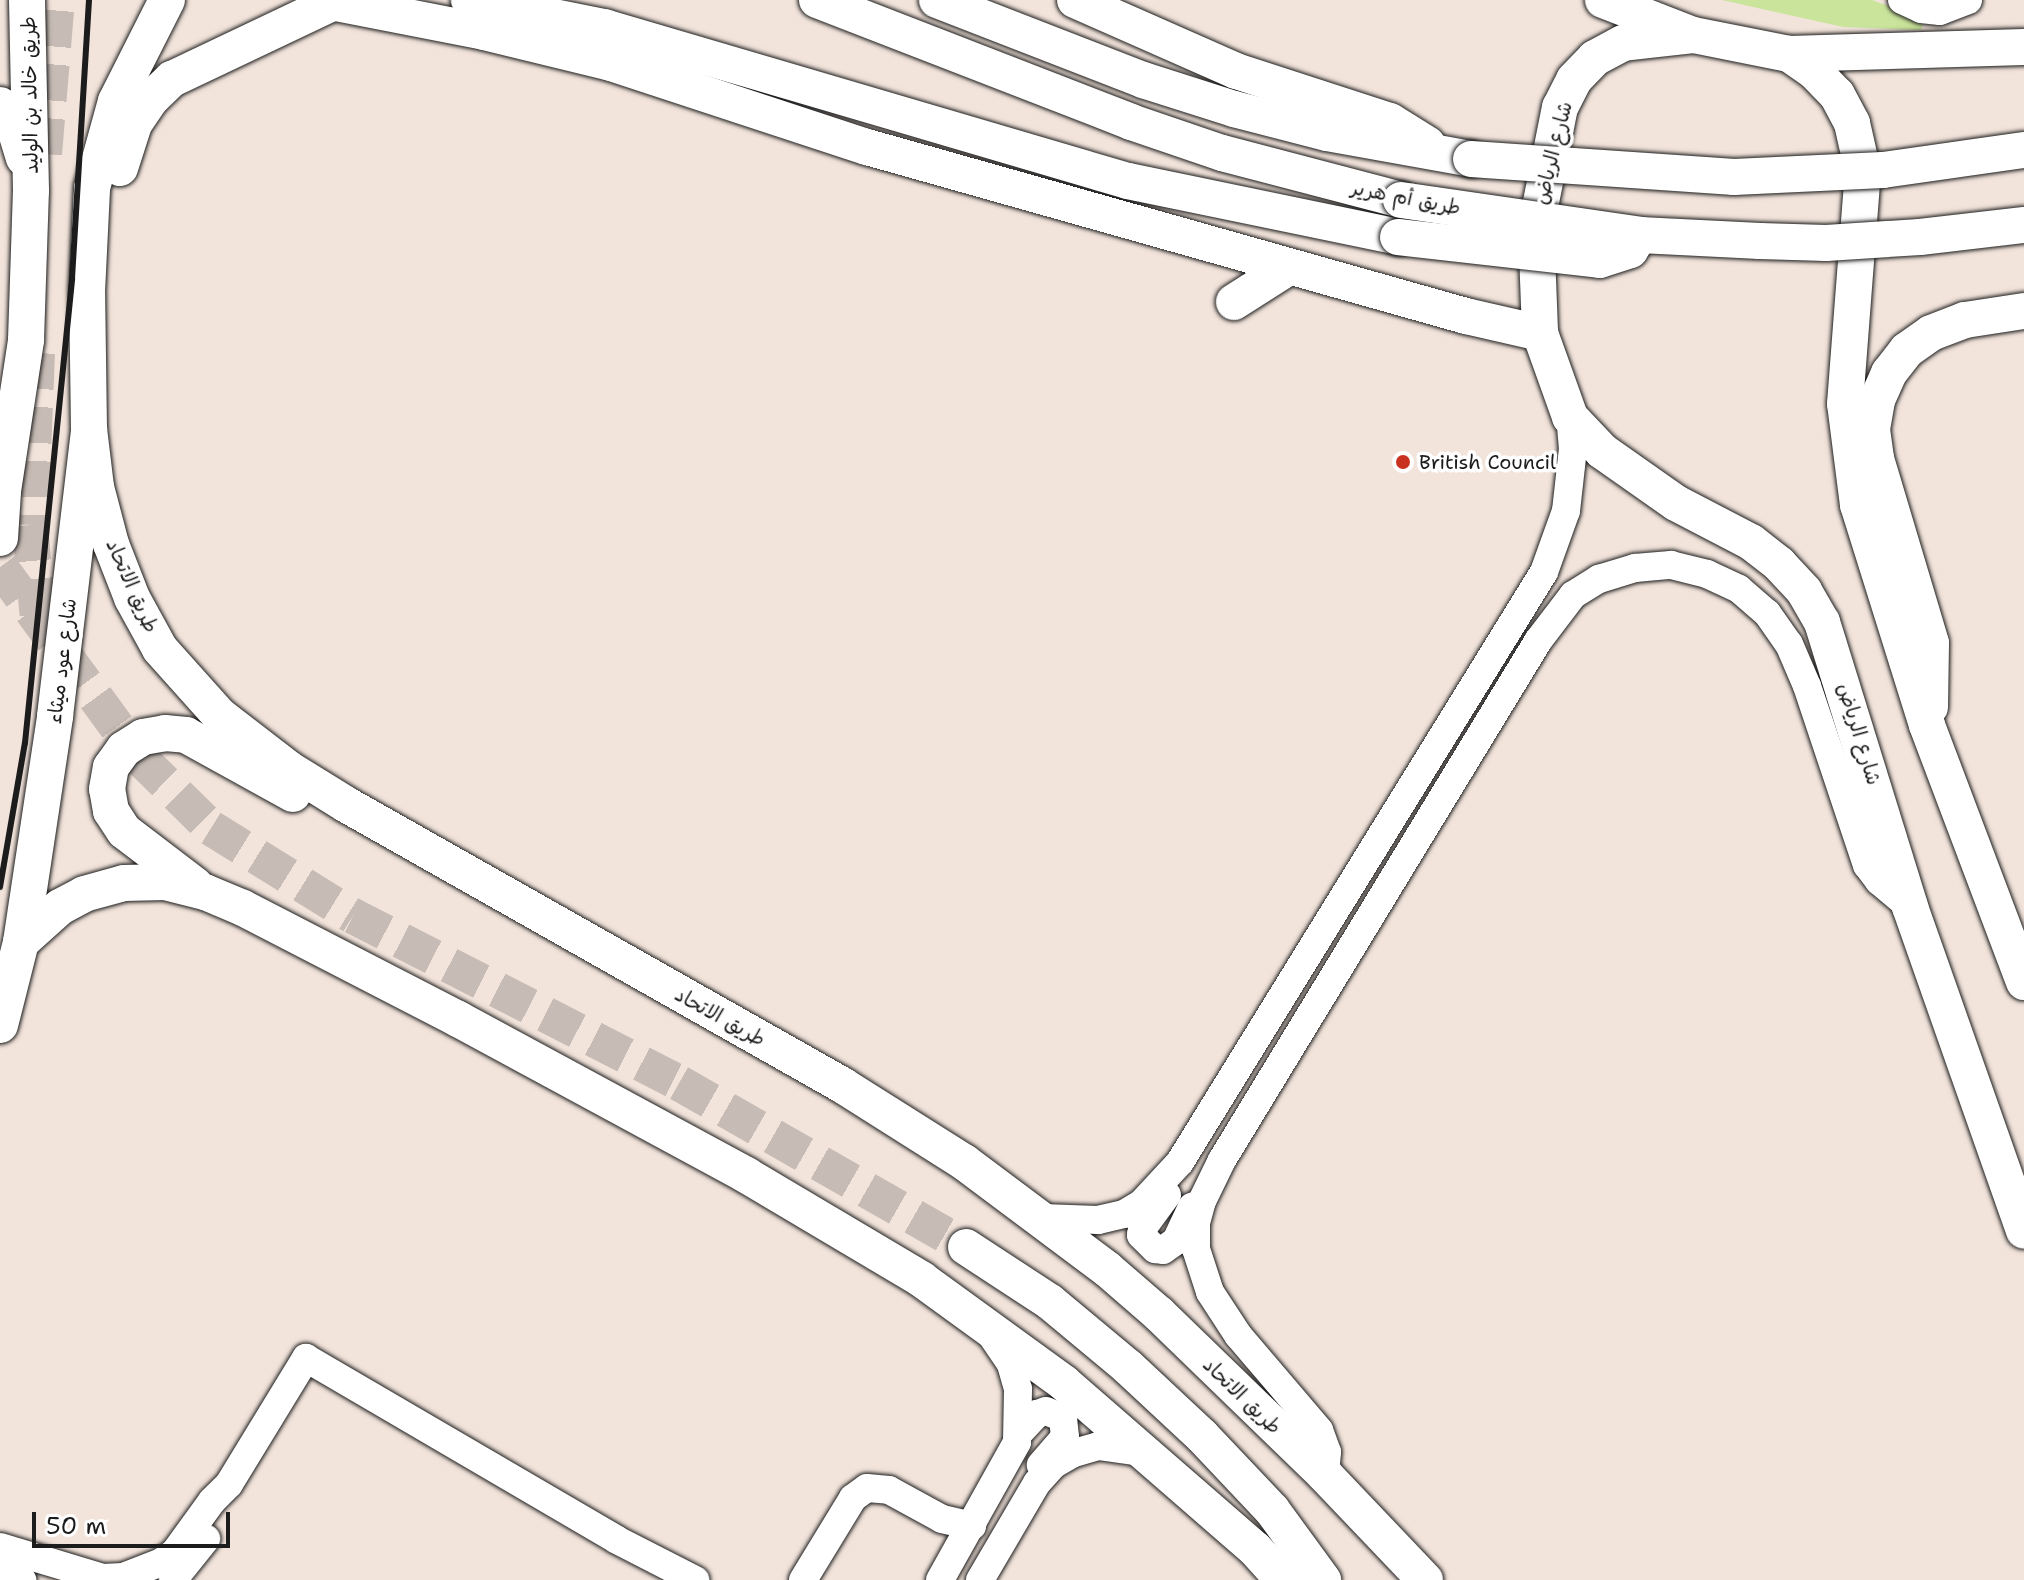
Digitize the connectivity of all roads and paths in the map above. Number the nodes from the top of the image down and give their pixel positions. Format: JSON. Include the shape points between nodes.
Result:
{"nodes":[{"id":1,"x":27,"y":0,"type":"edge"},
{"id":2,"x":167,"y":0,"type":"edge"},
{"id":3,"x":469,"y":0,"type":"edge"},
{"id":4,"x":817,"y":0,"type":"edge"},
{"id":5,"x":937,"y":0,"type":"edge"},
{"id":6,"x":1075,"y":0,"type":"edge"},
{"id":7,"x":1603,"y":0,"type":"edge"},
{"id":8,"x":1902,"y":0,"type":"edge"},
{"id":9,"x":1968,"y":0,"type":"edge"},
{"id":10,"x":325,"y":2,"type":"edge"},
{"id":11,"x":1693,"y":35,"type":"junction"},
{"id":12,"x":2024,"y":47,"type":"edge"},
{"id":13,"x":1789,"y":54,"type":"junction"},
{"id":14,"x":0,"y":105,"type":"edge"},
{"id":15,"x":2024,"y":150,"type":"edge"},
{"id":16,"x":1456,"y":158,"type":"junction"},
{"id":17,"x":31,"y":191,"type":"junction"},
{"id":18,"x":2024,"y":225,"type":"edge"},
{"id":19,"x":1640,"y":235,"type":"junction"},
{"id":20,"x":1289,"y":267,"type":"junction"},
{"id":21,"x":87,"y":292,"type":"junction"},
{"id":22,"x":1234,"y":302,"type":"dead end"},
{"id":23,"x":2024,"y":311,"type":"edge"},
{"id":24,"x":1540,"y":333,"type":"junction"},
{"id":25,"x":1570,"y":417,"type":"junction"},
{"id":26,"x":89,"y":429,"type":"junction"},
{"id":27,"x":0,"y":538,"type":"edge"},
{"id":28,"x":1927,"y":725,"type":"junction"},
{"id":29,"x":413,"y":844,"type":"junction"},
{"id":30,"x":205,"y":892,"type":"junction"},
{"id":31,"x":1910,"y":907,"type":"junction"},
{"id":32,"x":21,"y":942,"type":"junction"},
{"id":33,"x":2024,"y":982,"type":"edge"},
{"id":34,"x":0,"y":1025,"type":"edge"},
{"id":35,"x":1180,"y":1162,"type":"junction"},
{"id":36,"x":1208,"y":1186,"type":"junction"},
{"id":37,"x":1042,"y":1218,"type":"junction"},
{"id":38,"x":2024,"y":1231,"type":"edge"},
{"id":39,"x":966,"y":1247,"type":"tunnel mouth"},
{"id":40,"x":980,"y":1320,"type":"junction"},
{"id":41,"x":1019,"y":1433,"type":"junction"},
{"id":42,"x":1141,"y":1452,"type":"junction"},
{"id":43,"x":1325,"y":1475,"type":"junction"},
{"id":44,"x":229,"y":1484,"type":"junction"},
{"id":45,"x":1033,"y":1491,"type":"junction"},
{"id":46,"x":972,"y":1526,"type":"junction"},
{"id":47,"x":0,"y":1547,"type":"edge"},
{"id":48,"x":0,"y":1575,"type":"edge"},
{"id":49,"x":22,"y":1580,"type":"edge"},
{"id":50,"x":173,"y":1580,"type":"edge"},
{"id":51,"x":695,"y":1580,"type":"edge"},
{"id":52,"x":803,"y":1580,"type":"edge"},
{"id":53,"x":940,"y":1580,"type":"edge"},
{"id":54,"x":980,"y":1580,"type":"edge"},
{"id":55,"x":1283,"y":1580,"type":"edge"},
{"id":56,"x":1323,"y":1580,"type":"edge"},
{"id":57,"x":1425,"y":1580,"type":"edge"}],
"edges":[{"from":1,"to":17,"type":"main road","name":"طريق خالد بن الوليد"},
{"from":2,"to":21,"type":"main road","via":[[131,66],[104,136],[92,188]]},
{"from":3,"to":19,"type":"main road","bridge":true,"via":[[604,27],[1128,181],[1398,237],[1600,260],[1630,250]]},
{"from":4,"to":19,"type":"main road","name":"طريق أم هرير","bridge":true,"via":[[1222,153],[1401,200]]},
{"from":5,"to":16,"type":"main road","via":[[1143,80],[1234,109]]},
{"from":6,"to":16,"type":"main road","via":[[1236,71],[1390,121]]},
{"from":7,"to":11,"type":"main road"},
{"from":8,"to":9,"type":"street","via":[[1940,11]]},
{"from":10,"to":20,"type":"main road","via":[[611,63],[867,147]]},
{"from":10,"to":21,"type":"main road","via":[[198,64],[151,99],[124,151],[106,246]]},
{"from":11,"to":13,"type":"main road","name":"شارع الرياض"},
{"from":11,"to":24,"type":"main road","name":"شارع الرياض","via":[[1623,43],[1595,58],[1574,80],[1560,107],[1536,227]]},
{"from":12,"to":13,"type":"main road"},
{"from":13,"to":28,"type":"main road","name":"شارع الرياض","via":[[1837,95],[1852,123],[1863,172],[1847,351],[1849,455],[1869,549]]},
{"from":14,"to":17,"type":"main road","via":[[15,129]]},
{"from":15,"to":16,"type":"main road","bridge":true,"via":[[1883,170],[1734,177]]},
{"from":17,"to":27,"type":"main road","via":[[26,340]]},
{"from":18,"to":19,"type":"main road","name":"طريق أم هرير","bridge":true,"via":[[1826,243]]},
{"from":20,"to":22,"type":"main road"},
{"from":20,"to":24,"type":"main road"},
{"from":21,"to":26,"type":"main road","name":"شارع عود ميثاء"},
{"from":23,"to":28,"type":"main road","via":[[1965,320],[1931,333],[1907,350],[1877,400],[1872,429],[1876,458],[1931,643]]},
{"from":24,"to":25,"type":"main road","name":"شارع الرياض"},
{"from":25,"to":31,"type":"main road","name":"شارع الرياض","via":[[1637,479],[1751,542],[1804,591],[1822,622],[1851,704]]},
{"from":25,"to":35,"type":"street","via":[[1573,449],[1566,511],[1544,572]]},
{"from":26,"to":29,"type":"main road","name":"طريق الاتحاد","via":[[96,487],[111,544],[160,649],[253,743]]},
{"from":26,"to":32,"type":"main road","name":"شارع عود ميثاء","via":[[55,716]]},
{"from":28,"to":33,"type":"main road","name":"شارع الرياض"},
{"from":29,"to":30,"type":"main road","via":[[343,819],[186,735],[143,737],[124,749],[111,767],[111,811],[124,831]]},
{"from":29,"to":37,"type":"main road","name":"طريق الاتحاد","via":[[877,1105]]},
{"from":30,"to":32,"type":"main road","via":[[165,882],[124,883],[60,907]]},
{"from":30,"to":40,"type":"main road","via":[[458,1019],[746,1175]]},
{"from":31,"to":36,"type":"street","via":[[1893,896],[1867,865],[1807,686],[1789,644],[1767,613],[1739,589],[1671,565],[1599,579],[1553,616]]},
{"from":31,"to":38,"type":"main road","name":"شارع الرياض"},
{"from":32,"to":34,"type":"main road","name":"شارع عود ميثاء"},
{"from":35,"to":36,"type":"street","via":[[1175,1183],[1142,1229],[1149,1245],[1171,1247]]},
{"from":35,"to":37,"type":"street","via":[[1142,1203],[1124,1214],[1098,1220]]},
{"from":36,"to":43,"type":"street","via":[[1196,1223],[1201,1271],[1238,1335],[1319,1430],[1327,1452]]},
{"from":37,"to":43,"type":"main road","name":"طريق الاتحاد","via":[[1159,1314]]},
{"from":39,"to":56,"type":"main road","via":[[1050,1302],[1139,1377],[1272,1510]]},
{"from":40,"to":41,"type":"street","via":[[1015,1376]]},
{"from":40,"to":42,"type":"main road","via":[[1064,1383]]},
{"from":41,"to":45,"type":"street","via":[[1046,1411],[1055,1412],[1067,1427],[1065,1437],[1033,1475]]},
{"from":41,"to":46,"type":"street","via":[[1014,1452]]},
{"from":42,"to":45,"type":"street","via":[[1098,1446],[1074,1453],[1053,1465]]},
{"from":42,"to":55,"type":"main road","via":[[1255,1549]]},
{"from":43,"to":57,"type":"main road","name":"طريق الاتحاد"},
{"from":44,"to":47,"type":"street","via":[[175,1552],[123,1577],[82,1574]]},
{"from":44,"to":50,"type":"street","via":[[220,1516]]},
{"from":44,"to":51,"type":"street","via":[[306,1358]]},
{"from":45,"to":54,"type":"street"},
{"from":46,"to":52,"type":"street","via":[[942,1519],[889,1490],[867,1488],[853,1498]]},
{"from":46,"to":53,"type":"street"},
{"from":48,"to":49,"type":"street"}]}
